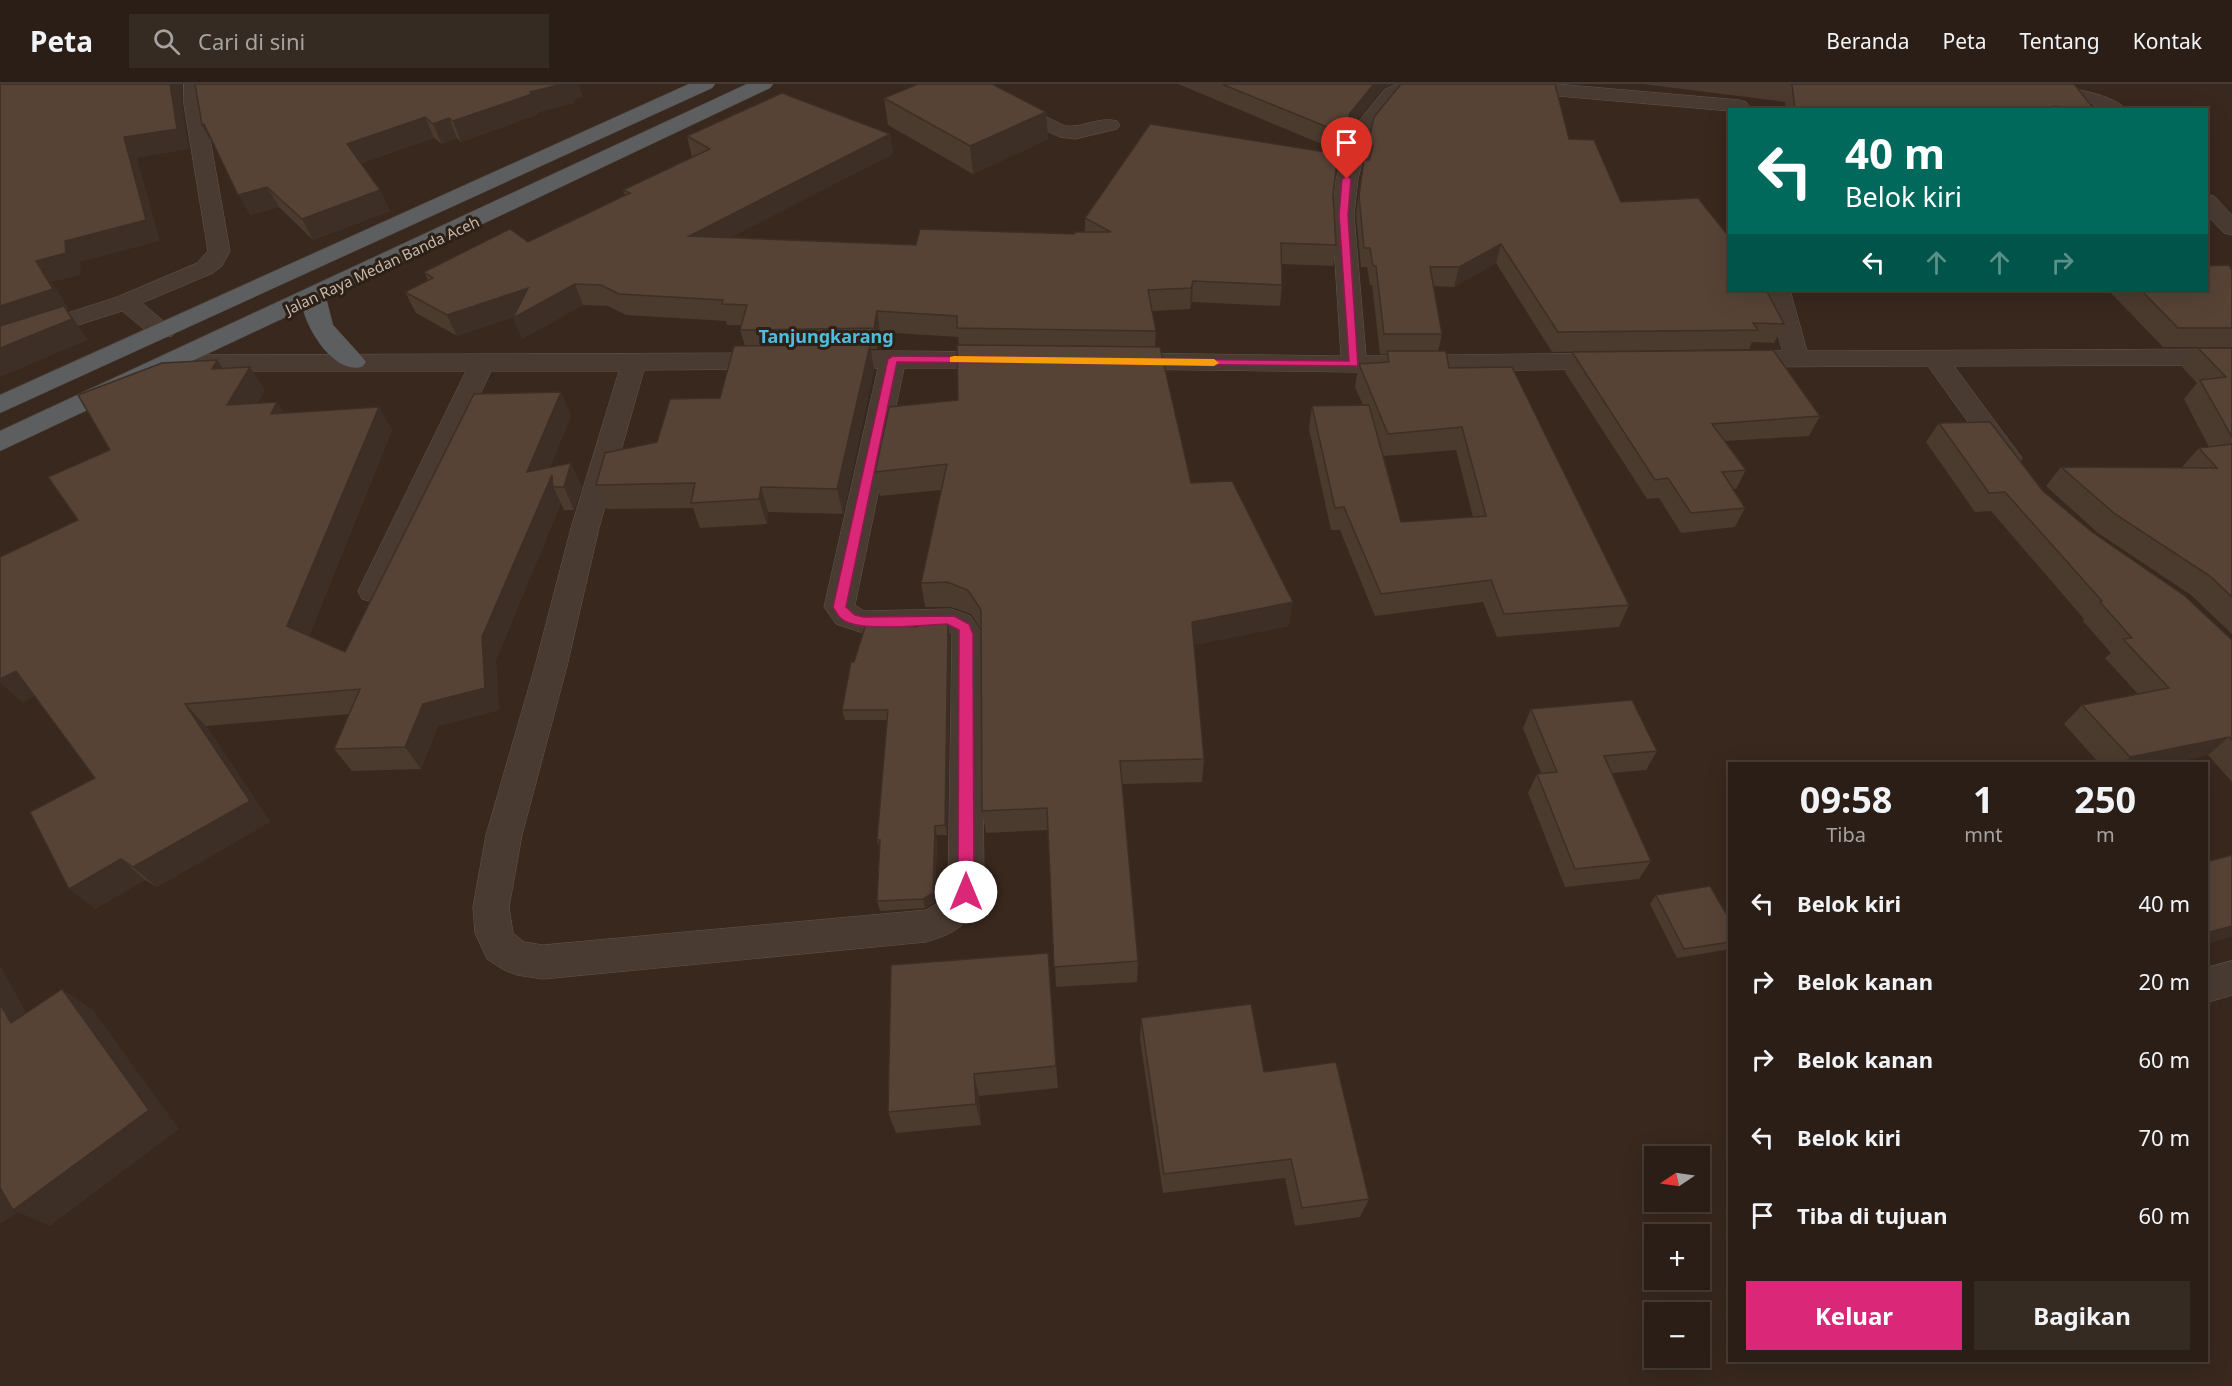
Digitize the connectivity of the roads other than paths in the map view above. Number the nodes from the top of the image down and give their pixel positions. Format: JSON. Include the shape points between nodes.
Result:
{"nodes":[{"id":1,"x":194,"y":84,"type":"edge"},
{"id":2,"x":705,"y":84,"type":"edge"},
{"id":3,"x":763,"y":84,"type":"edge"},
{"id":4,"x":962,"y":84,"type":"edge"},
{"id":5,"x":1413,"y":84,"type":"edge"},
{"id":6,"x":1490,"y":84,"type":"edge"},
{"id":7,"x":1735,"y":84,"type":"edge"},
{"id":8,"x":1995,"y":84,"type":"edge"},
{"id":9,"x":1739,"y":108,"type":"edge"},
{"id":10,"x":2116,"y":108,"type":"edge"},
{"id":11,"x":1110,"y":125,"type":"dead end"},
{"id":12,"x":595,"y":134,"type":"junction"},
{"id":13,"x":624,"y":151,"type":"junction"},
{"id":14,"x":2208,"y":203,"type":"edge"},
{"id":15,"x":2232,"y":228,"type":"edge"},
{"id":16,"x":1778,"y":291,"type":"edge"},
{"id":17,"x":314,"y":297,"type":"junction"},
{"id":18,"x":125,"y":302,"type":"junction"},
{"id":19,"x":163,"y":331,"type":"junction"},
{"id":20,"x":0,"y":343,"type":"edge"},
{"id":21,"x":1796,"y":358,"type":"junction"},
{"id":22,"x":1935,"y":358,"type":"junction"},
{"id":23,"x":893,"y":359,"type":"junction"},
{"id":24,"x":1715,"y":359,"type":"edge"},
{"id":25,"x":1023,"y":360,"type":"edge"},
{"id":26,"x":1634,"y":360,"type":"edge"},
{"id":27,"x":2230,"y":360,"type":"edge"},
{"id":28,"x":1094,"y":361,"type":"edge"},
{"id":29,"x":353,"y":362,"type":"junction"},
{"id":30,"x":167,"y":363,"type":"junction"},
{"id":31,"x":482,"y":363,"type":"junction"},
{"id":32,"x":634,"y":363,"type":"junction"},
{"id":33,"x":1354,"y":364,"type":"junction"},
{"id":34,"x":0,"y":405,"type":"edge"},
{"id":35,"x":0,"y":442,"type":"edge"},
{"id":36,"x":2025,"y":481,"type":"edge"},
{"id":37,"x":373,"y":591,"type":"edge"},
{"id":38,"x":2232,"y":978,"type":"edge"},
{"id":39,"x":2208,"y":985,"type":"edge"}],
"edges":[{"from":1,"to":18,"type":"street","via":[[217,256],[205,268]]},
{"from":2,"to":12,"type":"highway","name":"Jalan Raya Medan Banda Aceh"},
{"from":3,"to":13,"type":"highway","name":"Jalan Raya Medan Banda Aceh"},
{"from":4,"to":11,"type":"street","via":[[1060,131],[1082,132]]},
{"from":5,"to":33,"type":"street","via":[[1390,94],[1359,133],[1347,179],[1343,215]]},
{"from":6,"to":9,"type":"street"},
{"from":7,"to":9,"type":"street"},
{"from":8,"to":10,"type":"street","via":[[2083,90]]},
{"from":12,"to":13,"type":"highway"},
{"from":12,"to":19,"type":"highway","name":"Jalan Raya Medan Banda Aceh"},
{"from":13,"to":17,"type":"highway","name":"Jalan Raya Medan Banda Aceh"},
{"from":14,"to":15,"type":"street"},
{"from":16,"to":21,"type":"street"},
{"from":17,"to":29,"type":"highway","via":[[321,330]]},
{"from":17,"to":30,"type":"highway","name":"Jalan Raya Medan Banda Aceh"},
{"from":18,"to":19,"type":"street"},
{"from":18,"to":20,"type":"street"},
{"from":19,"to":34,"type":"highway","name":"Jalan Raya Medan Banda Aceh"},
{"from":21,"to":22,"type":"street"},
{"from":21,"to":24,"type":"street"},
{"from":22,"to":27,"type":"street"},
{"from":22,"to":36,"type":"street"},
{"from":23,"to":25,"type":"street"},
{"from":23,"to":32,"type":"street"},
{"from":23,"to":32,"type":"street","via":[[839,607],[851,620],[864,622],[954,620],[967,634],[966,892],[959,905],[952,916],[926,926],[543,962],[517,958],[500,947],[491,907],[504,835],[585,528]]},
{"from":26,"to":33,"type":"street"},
{"from":28,"to":33,"type":"street"},
{"from":29,"to":30,"type":"street"},
{"from":29,"to":31,"type":"street"},
{"from":30,"to":35,"type":"highway","name":"Jalan Raya Medan Banda Aceh"},
{"from":31,"to":32,"type":"street"},
{"from":31,"to":37,"type":"street"},
{"from":38,"to":39,"type":"street"}]}
